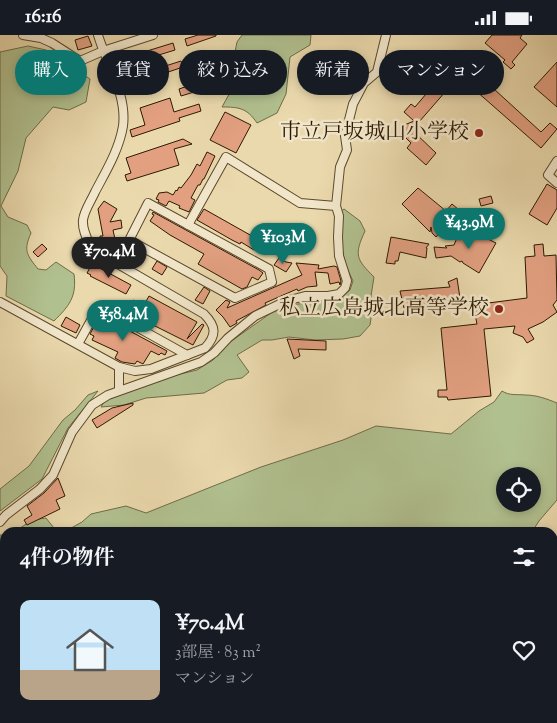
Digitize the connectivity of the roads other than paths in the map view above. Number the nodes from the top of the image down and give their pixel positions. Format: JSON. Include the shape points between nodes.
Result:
{"nodes":[{"id":1,"x":23,"y":35,"type":"edge"},
{"id":2,"x":98,"y":35,"type":"edge"},
{"id":3,"x":153,"y":35,"type":"edge"},
{"id":4,"x":386,"y":35,"type":"edge"},
{"id":5,"x":103,"y":50,"type":"edge"},
{"id":6,"x":106,"y":50,"type":"edge"},
{"id":7,"x":97,"y":54,"type":"edge"},
{"id":8,"x":121,"y":95,"type":"edge"},
{"id":9,"x":557,"y":161,"type":"edge"},
{"id":10,"x":557,"y":183,"type":"edge"},
{"id":11,"x":336,"y":206,"type":"junction"},
{"id":12,"x":188,"y":225,"type":"junction"},
{"id":13,"x":129,"y":240,"type":"junction"},
{"id":14,"x":117,"y":263,"type":"junction"},
{"id":15,"x":0,"y":302,"type":"edge"},
{"id":16,"x":78,"y":344,"type":"junction"},
{"id":17,"x":187,"y":355,"type":"junction"},
{"id":18,"x":119,"y":367,"type":"junction"},
{"id":19,"x":119,"y":390,"type":"junction"},
{"id":20,"x":0,"y":522,"type":"edge"}],
"edges":[{"from":1,"to":7,"type":"street","via":[[52,43],[80,61]]},
{"from":2,"to":5,"type":"street"},
{"from":3,"to":6,"type":"street"},
{"from":4,"to":11,"type":"street","via":[[377,72],[364,83],[349,115],[345,136],[347,149],[340,167]]},
{"from":8,"to":14,"type":"street","via":[[124,109],[120,141],[83,221],[92,249]]},
{"from":9,"to":10,"type":"street","via":[[548,175]]},
{"from":11,"to":12,"type":"street","via":[[300,203],[226,157]]},
{"from":11,"to":19,"type":"street","via":[[339,255],[347,281],[338,294],[286,301],[255,317],[202,362]]},
{"from":12,"to":13,"type":"street","via":[[148,203]]},
{"from":12,"to":13,"type":"street","via":[[269,269],[272,282],[234,298]]},
{"from":13,"to":14,"type":"street"},
{"from":14,"to":17,"type":"street","via":[[211,321],[214,332],[211,341]]},
{"from":15,"to":16,"type":"street"},
{"from":16,"to":17,"type":"street","via":[[99,306]]},
{"from":16,"to":18,"type":"street"},
{"from":17,"to":18,"type":"street","via":[[151,369],[135,371]]},
{"from":18,"to":19,"type":"street"},
{"from":19,"to":20,"type":"street","via":[[92,405],[72,432],[53,475]]}]}
